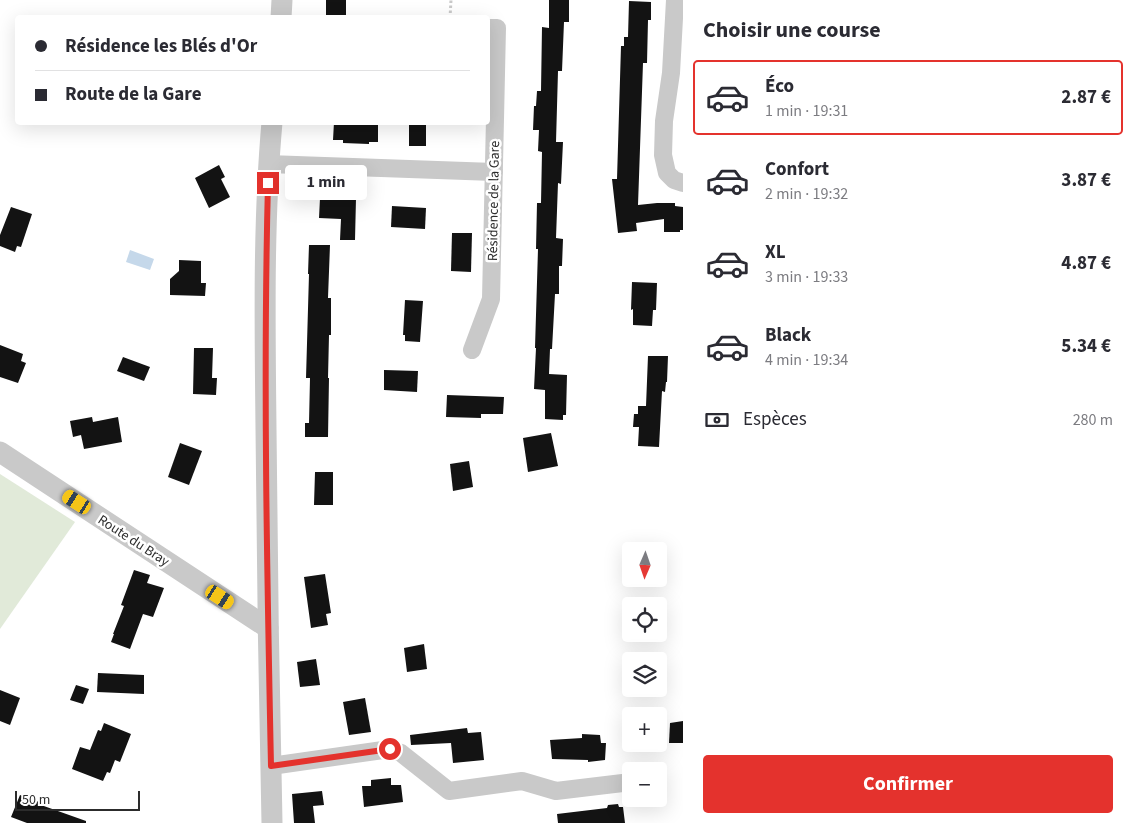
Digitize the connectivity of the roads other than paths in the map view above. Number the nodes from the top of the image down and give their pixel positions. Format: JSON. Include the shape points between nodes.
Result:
{"nodes":[{"id":1,"x":282,"y":0,"type":"edge"},
{"id":2,"x":675,"y":0,"type":"edge"},
{"id":3,"x":281,"y":15,"type":"edge"},
{"id":4,"x":490,"y":28,"type":"edge"},
{"id":5,"x":272,"y":125,"type":"edge"},
{"id":6,"x":268,"y":164,"type":"junction"},
{"id":7,"x":494,"y":172,"type":"junction"},
{"id":8,"x":683,"y":183,"type":"edge"},
{"id":9,"x":472,"y":350,"type":"dead end"},
{"id":10,"x":0,"y":452,"type":"edge"},
{"id":11,"x":268,"y":628,"type":"junction"},
{"id":12,"x":271,"y":766,"type":"junction"},
{"id":13,"x":622,"y":783,"type":"edge"},
{"id":14,"x":272,"y":823,"type":"edge"}],
"edges":[{"from":1,"to":3,"type":"street"},
{"from":2,"to":8,"type":"street","via":[[664,155],[667,173]]},
{"from":4,"to":7,"type":"street","name":"Résidence de la Gare","via":[[497,28]]},
{"from":5,"to":6,"type":"street"},
{"from":6,"to":7,"type":"street"},
{"from":6,"to":11,"type":"street","via":[[265,314]]},
{"from":7,"to":9,"type":"street","name":"Résidence de la Gare","via":[[491,298]]},
{"from":10,"to":11,"type":"street","name":"Route du Bray"},
{"from":11,"to":12,"type":"street"},
{"from":12,"to":13,"type":"street","via":[[390,749],[401,753],[449,791],[522,781],[556,791]]},
{"from":12,"to":14,"type":"street"}]}
